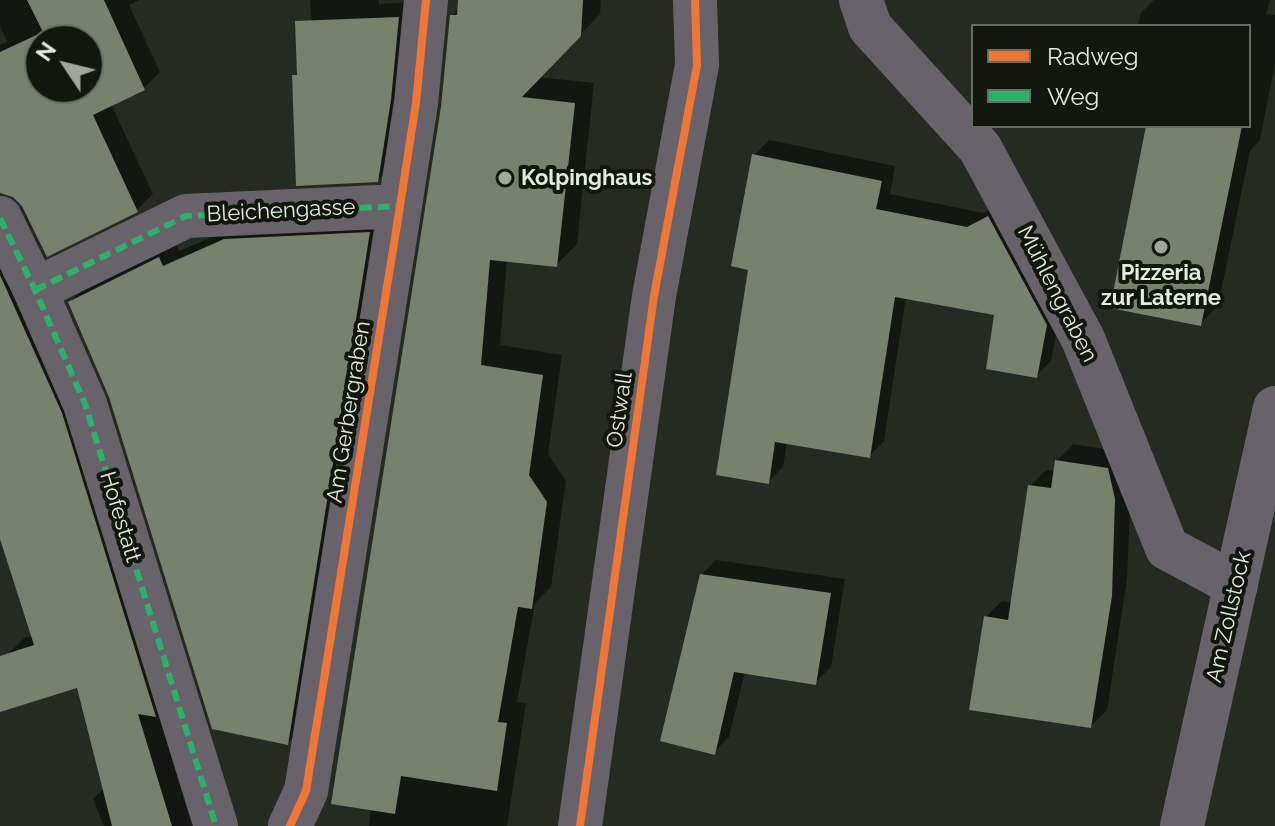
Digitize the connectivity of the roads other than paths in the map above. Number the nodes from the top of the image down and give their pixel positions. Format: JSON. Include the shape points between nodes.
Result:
{"nodes":[{"id":1,"x":426,"y":0,"type":"edge"},
{"id":2,"x":695,"y":0,"type":"edge"},
{"id":3,"x":861,"y":0,"type":"edge"},
{"id":4,"x":400,"y":206,"type":"junction"},
{"id":5,"x":0,"y":218,"type":"edge"},
{"id":6,"x":35,"y":290,"type":"junction"},
{"id":7,"x":1275,"y":408,"type":"edge"},
{"id":8,"x":1236,"y":585,"type":"junction"},
{"id":9,"x":216,"y":826,"type":"edge"},
{"id":10,"x":290,"y":826,"type":"edge"},
{"id":11,"x":580,"y":826,"type":"edge"},
{"id":12,"x":1182,"y":826,"type":"edge"}],
"edges":[{"from":1,"to":4,"type":"street","name":"Am Gerbergraben"},
{"from":2,"to":11,"type":"street","name":"Ostwall","via":[[697,65],[654,296]]},
{"from":3,"to":8,"type":"street","name":"Mühlengraben","via":[[870,27],[980,148],[1073,319],[1167,548]]},
{"from":4,"to":6,"type":"street","name":"Bleichengasse","via":[[186,216]]},
{"from":4,"to":10,"type":"street","name":"Am Gerbergraben","via":[[306,791]]},
{"from":5,"to":6,"type":"street","name":"Hofestatt"},
{"from":6,"to":9,"type":"street","name":"Hofestatt","via":[[85,404]]},
{"from":7,"to":8,"type":"street","name":"Am Zollstock"},
{"from":8,"to":12,"type":"street","name":"Am Zollstock"}]}
